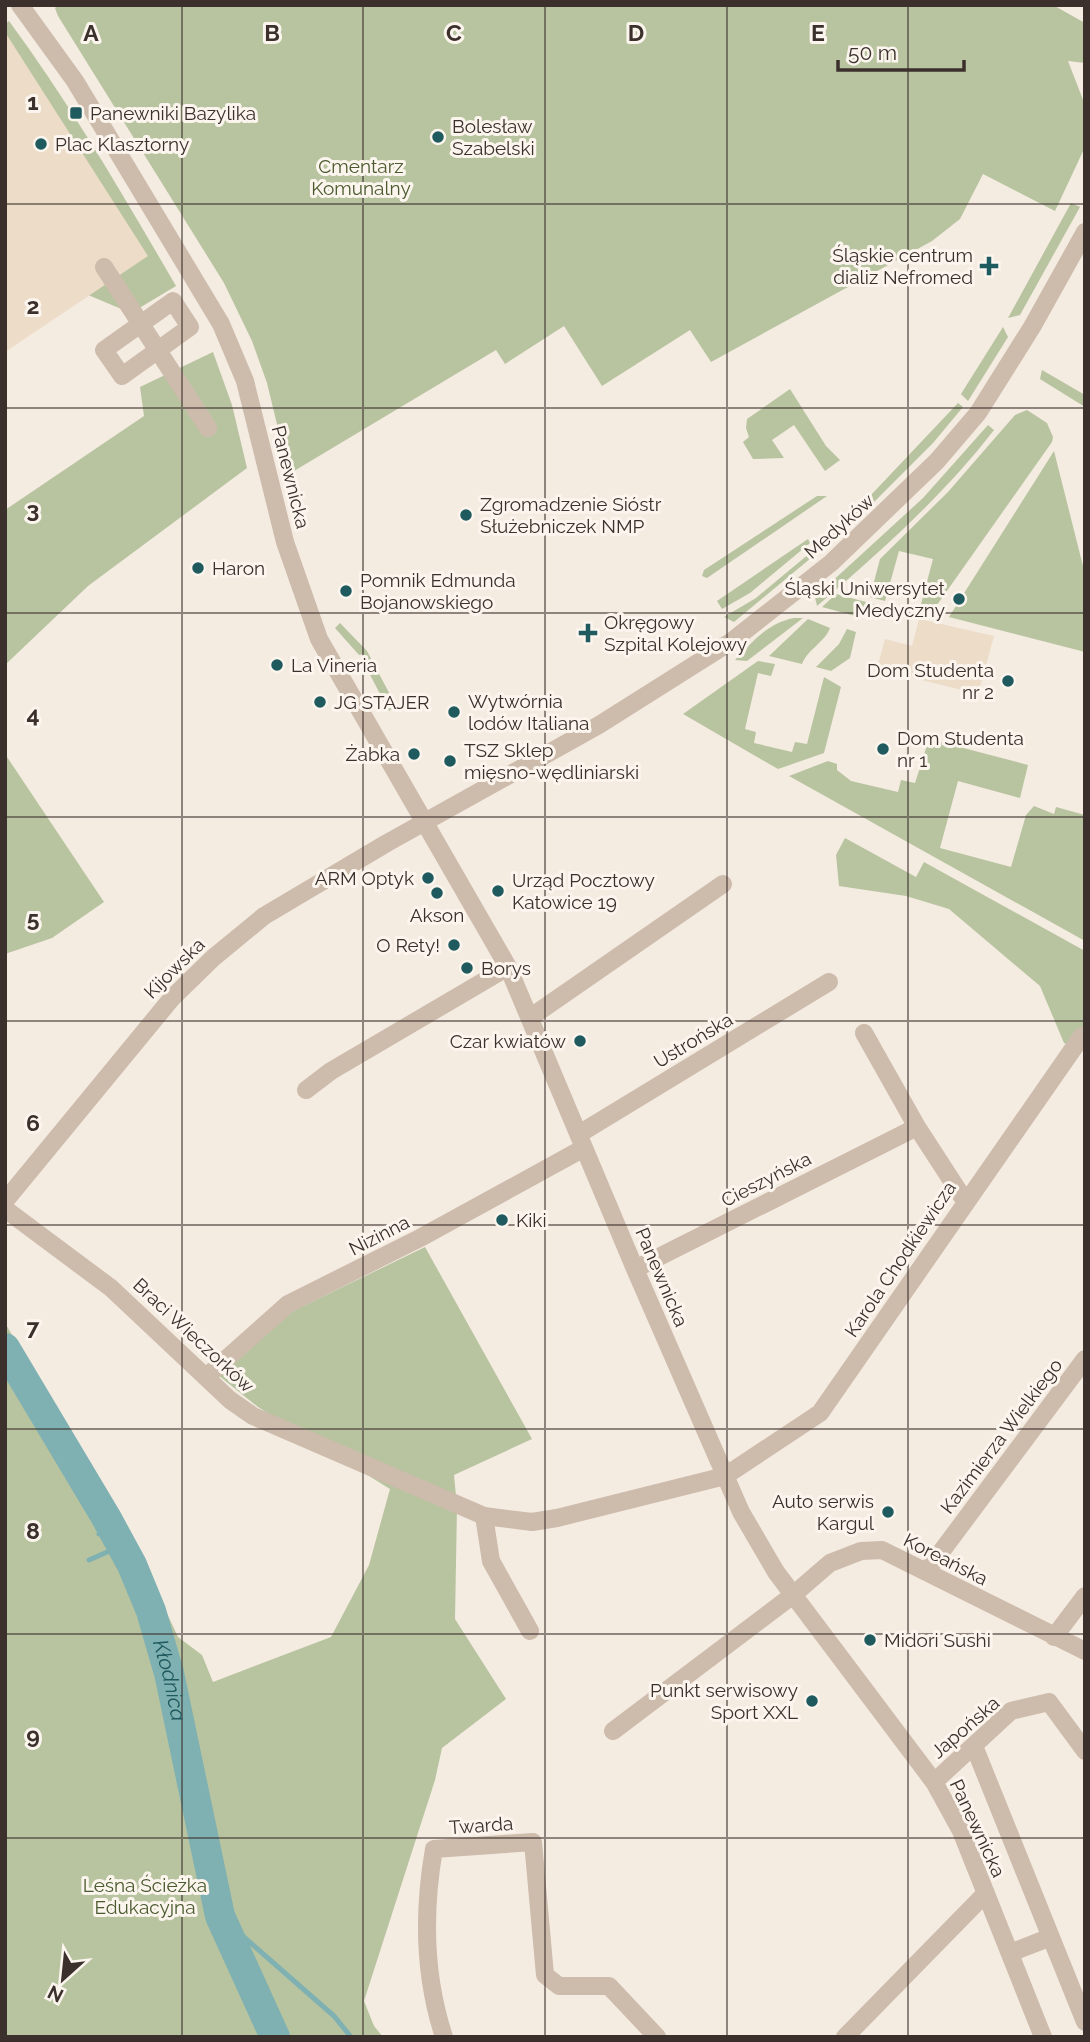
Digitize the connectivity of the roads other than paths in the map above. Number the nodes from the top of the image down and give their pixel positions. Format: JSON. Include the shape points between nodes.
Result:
{"nodes":[{"id":1,"x":20,"y":5,"type":"edge"},
{"id":2,"x":1085,"y":232,"type":"edge"},
{"id":3,"x":104,"y":267,"type":"dead end"},
{"id":4,"x":215,"y":313,"type":"junction"},
{"id":5,"x":141,"y":324,"type":"junction"},
{"id":6,"x":190,"y":327,"type":"junction"},
{"id":7,"x":159,"y":350,"type":"junction"},
{"id":8,"x":208,"y":428,"type":"dead end"},
{"id":9,"x":424,"y":823,"type":"junction"},
{"id":10,"x":723,"y":884,"type":"dead end"},
{"id":11,"x":508,"y":967,"type":"junction"},
{"id":12,"x":829,"y":982,"type":"dead end"},
{"id":13,"x":531,"y":1017,"type":"junction"},
{"id":14,"x":864,"y":1034,"type":"dead end"},
{"id":15,"x":1082,"y":1037,"type":"dead end"},
{"id":16,"x":306,"y":1090,"type":"dead end"},
{"id":17,"x":917,"y":1127,"type":"junction"},
{"id":18,"x":581,"y":1141,"type":"junction"},
{"id":19,"x":5,"y":1201,"type":"edge"},
{"id":20,"x":965,"y":1201,"type":"junction"},
{"id":21,"x":5,"y":1209,"type":"edge"},
{"id":22,"x":635,"y":1269,"type":"junction"},
{"id":23,"x":1085,"y":1359,"type":"edge"},
{"id":24,"x":206,"y":1377,"type":"junction"},
{"id":25,"x":725,"y":1476,"type":"junction"},
{"id":26,"x":484,"y":1516,"type":"junction"},
{"id":27,"x":926,"y":1572,"type":"junction"},
{"id":28,"x":793,"y":1595,"type":"junction"},
{"id":29,"x":1085,"y":1597,"type":"edge"},
{"id":30,"x":530,"y":1631,"type":"dead end"},
{"id":31,"x":1054,"y":1637,"type":"junction"},
{"id":32,"x":1085,"y":1651,"type":"edge"},
{"id":33,"x":613,"y":1731,"type":"dead end"},
{"id":34,"x":974,"y":1746,"type":"junction"},
{"id":35,"x":1085,"y":1751,"type":"edge"},
{"id":36,"x":934,"y":1782,"type":"junction"},
{"id":37,"x":986,"y":1893,"type":"junction"},
{"id":38,"x":1051,"y":1937,"type":"junction"},
{"id":39,"x":1010,"y":1953,"type":"junction"},
{"id":40,"x":1085,"y":2022,"type":"edge"},
{"id":41,"x":1040,"y":2035,"type":"edge"},
{"id":42,"x":444,"y":2037,"type":"edge"},
{"id":43,"x":657,"y":2037,"type":"edge"},
{"id":44,"x":845,"y":2037,"type":"edge"}],
"edges":[{"from":1,"to":4,"type":"street","name":"Panewnicka","via":[[75,80]]},
{"from":2,"to":9,"type":"street","name":"Medyków","via":[[978,413],[937,461],[831,563],[708,657],[599,725]]},
{"from":3,"to":5,"type":"street"},
{"from":4,"to":6,"type":"street"},
{"from":4,"to":9,"type":"street","name":"Panewnicka","via":[[245,382],[306,609]]},
{"from":5,"to":6,"type":"street","via":[[173,301]]},
{"from":5,"to":7,"type":"street"},
{"from":5,"to":7,"type":"street","via":[[104,350],[122,376]]},
{"from":6,"to":7,"type":"street"},
{"from":7,"to":8,"type":"street"},
{"from":9,"to":11,"type":"street","name":"Panewnicka"},
{"from":9,"to":19,"type":"street","name":"Kijowska","via":[[264,916],[213,958],[161,1010]]},
{"from":10,"to":13,"type":"street"},
{"from":11,"to":13,"type":"street","name":"Panewnicka"},
{"from":11,"to":16,"type":"street"},
{"from":12,"to":18,"type":"street","name":"Ustrońska"},
{"from":13,"to":18,"type":"street","name":"Panewnicka"},
{"from":14,"to":17,"type":"street"},
{"from":15,"to":20,"type":"street","name":"Karola Chodkiewicza"},
{"from":17,"to":20,"type":"street"},
{"from":17,"to":22,"type":"street","name":"Cieszyńska"},
{"from":18,"to":22,"type":"street","name":"Panewnicka"},
{"from":18,"to":24,"type":"street","name":"Nizinna","via":[[420,1238],[288,1304]]},
{"from":20,"to":25,"type":"street","name":"Karola Chodkiewicza","via":[[820,1413]]},
{"from":21,"to":24,"type":"street","name":"Braci Wieczorków","via":[[111,1288]]},
{"from":22,"to":25,"type":"street","name":"Panewnicka"},
{"from":23,"to":27,"type":"street","name":"Kazimierza Wielkiego"},
{"from":24,"to":26,"type":"street","name":"Braci Wieczorków","via":[[253,1416]]},
{"from":25,"to":26,"type":"street","name":"Braci Wieczorków","via":[[556,1518],[532,1521]]},
{"from":25,"to":28,"type":"street","name":"Panewnicka","via":[[762,1551]]},
{"from":26,"to":30,"type":"street","via":[[491,1561]]},
{"from":27,"to":28,"type":"street","name":"Koreańska","via":[[882,1550],[861,1551],[830,1563]]},
{"from":27,"to":31,"type":"street","name":"Koreańska"},
{"from":28,"to":33,"type":"street"},
{"from":28,"to":36,"type":"street","name":"Panewnicka"},
{"from":29,"to":31,"type":"street"},
{"from":31,"to":32,"type":"street","name":"Koreańska"},
{"from":34,"to":35,"type":"street","name":"Japońska","via":[[1011,1711],[1049,1702]]},
{"from":34,"to":36,"type":"street","name":"Japońska"},
{"from":34,"to":38,"type":"street"},
{"from":36,"to":37,"type":"street","name":"Panewnicka","via":[[961,1831]]},
{"from":37,"to":39,"type":"street","name":"Panewnicka"},
{"from":37,"to":44,"type":"street"},
{"from":38,"to":39,"type":"street"},
{"from":38,"to":40,"type":"street"},
{"from":39,"to":41,"type":"street","name":"Panewnicka"},
{"from":42,"to":43,"type":"street","name":"Twarda","via":[[426,1939],[426,1892],[434,1849],[533,1842],[545,1975],[559,1986],[609,1986]]}]}
